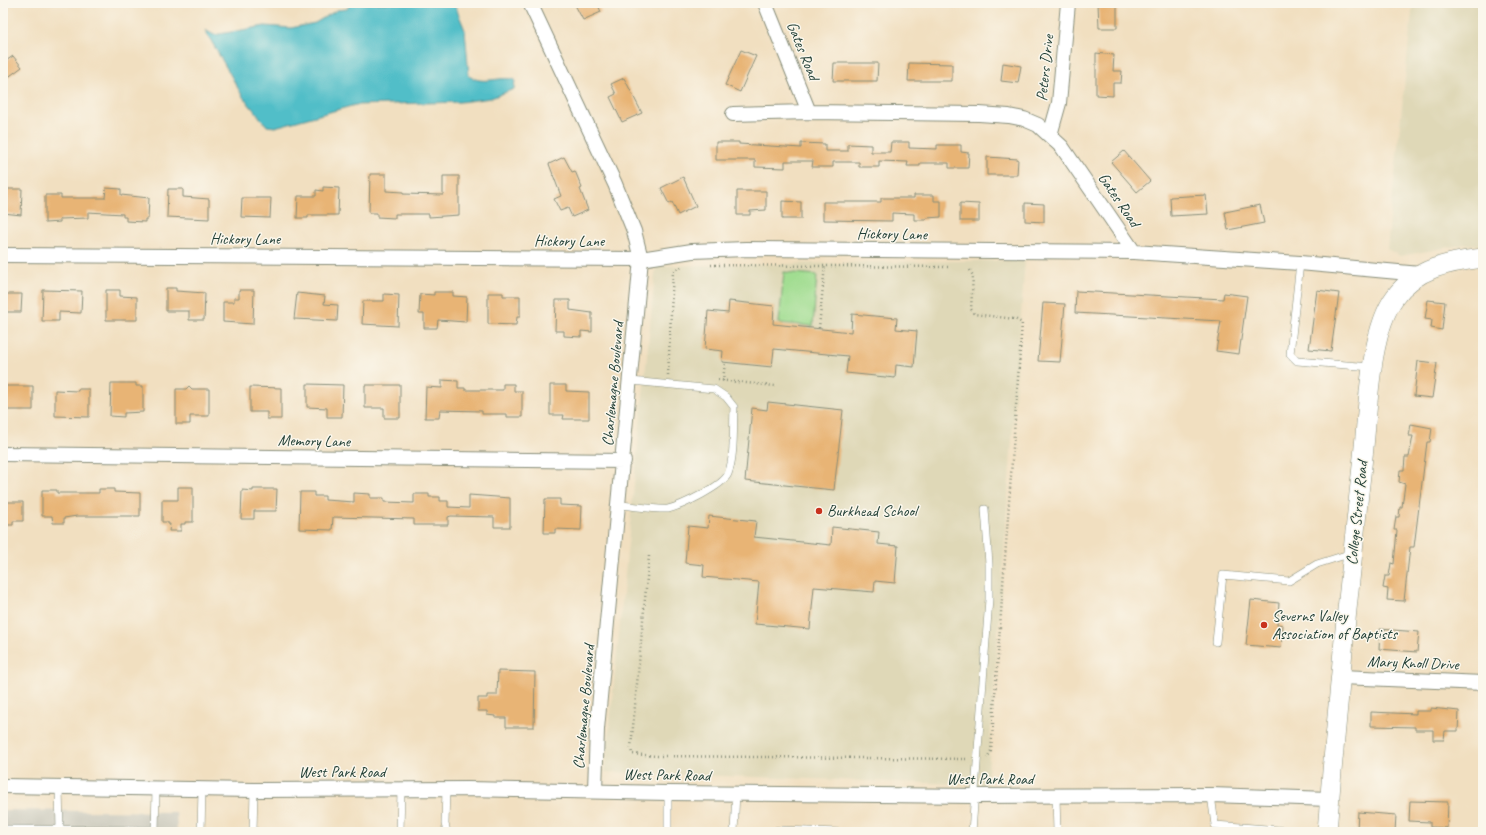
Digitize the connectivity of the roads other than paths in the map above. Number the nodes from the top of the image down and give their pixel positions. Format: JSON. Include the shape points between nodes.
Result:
{"nodes":[{"id":1,"x":530,"y":3,"type":"edge"},
{"id":2,"x":765,"y":3,"type":"edge"},
{"id":3,"x":1068,"y":3,"type":"edge"},
{"id":4,"x":809,"y":112,"type":"junction"},
{"id":5,"x":733,"y":114,"type":"dead end"},
{"id":6,"x":1050,"y":135,"type":"junction"},
{"id":7,"x":1134,"y":252,"type":"junction"},
{"id":8,"x":3,"y":255,"type":"edge"},
{"id":9,"x":1483,"y":258,"type":"edge"},
{"id":10,"x":641,"y":259,"type":"junction"},
{"id":11,"x":1300,"y":263,"type":"junction"},
{"id":12,"x":1420,"y":274,"type":"junction"},
{"id":13,"x":1373,"y":367,"type":"junction"},
{"id":14,"x":631,"y":381,"type":"junction"},
{"id":15,"x":3,"y":454,"type":"edge"},
{"id":16,"x":624,"y":461,"type":"junction"},
{"id":17,"x":620,"y":505,"type":"junction"},
{"id":18,"x":985,"y":509,"type":"dead end"},
{"id":19,"x":1352,"y":553,"type":"junction"},
{"id":20,"x":1216,"y":642,"type":"dead end"},
{"id":21,"x":1341,"y":677,"type":"junction"},
{"id":22,"x":1483,"y":683,"type":"edge"},
{"id":23,"x":3,"y":786,"type":"edge"},
{"id":24,"x":59,"y":787,"type":"junction"},
{"id":25,"x":156,"y":788,"type":"junction"},
{"id":26,"x":202,"y":789,"type":"junction"},
{"id":27,"x":401,"y":789,"type":"junction"},
{"id":28,"x":446,"y":789,"type":"junction"},
{"id":29,"x":254,"y":790,"type":"junction"},
{"id":30,"x":595,"y":790,"type":"junction"},
{"id":31,"x":668,"y":793,"type":"junction"},
{"id":32,"x":736,"y":793,"type":"junction"},
{"id":33,"x":1211,"y":795,"type":"junction"},
{"id":34,"x":975,"y":796,"type":"junction"},
{"id":35,"x":1056,"y":796,"type":"junction"},
{"id":36,"x":1329,"y":799,"type":"junction"},
{"id":37,"x":3,"y":829,"type":"edge"},
{"id":38,"x":1279,"y":830,"type":"dead end"},
{"id":39,"x":60,"y":831,"type":"junction"},
{"id":40,"x":155,"y":831,"type":"edge"},
{"id":41,"x":201,"y":832,"type":"edge"},
{"id":42,"x":253,"y":832,"type":"edge"},
{"id":43,"x":400,"y":832,"type":"edge"},
{"id":44,"x":447,"y":832,"type":"edge"},
{"id":45,"x":668,"y":832,"type":"edge"},
{"id":46,"x":734,"y":832,"type":"edge"},
{"id":47,"x":773,"y":832,"type":"edge"},
{"id":48,"x":840,"y":832,"type":"edge"},
{"id":49,"x":972,"y":832,"type":"edge"},
{"id":50,"x":1057,"y":832,"type":"edge"},
{"id":51,"x":1326,"y":832,"type":"edge"}],
"edges":[{"from":1,"to":10,"type":"street","name":"Charlemagne Boulevard","via":[[615,184],[634,231]]},
{"from":2,"to":4,"type":"street","name":"Gates Road"},
{"from":3,"to":6,"type":"street","name":"Peters Drive","via":[[1059,103]]},
{"from":4,"to":5,"type":"street","name":"Gates Road"},
{"from":4,"to":6,"type":"street","name":"Gates Road","via":[[1009,116],[1038,125]]},
{"from":6,"to":7,"type":"street","name":"Gates Road","via":[[1062,147]]},
{"from":7,"to":10,"type":"street","name":"Hickory Lane","via":[[746,249],[692,251]]},
{"from":7,"to":11,"type":"street","name":"Gates Road"},
{"from":8,"to":10,"type":"street","name":"Hickory Lane"},
{"from":9,"to":12,"type":"street","name":"College Street Road","via":[[1436,266]]},
{"from":10,"to":14,"type":"street","name":"Charlemagne Boulevard"},
{"from":11,"to":12,"type":"street","name":"Gates Road"},
{"from":11,"to":13,"type":"lane","via":[[1290,354],[1297,362]]},
{"from":12,"to":13,"type":"street","name":"College Street Road","via":[[1395,297],[1383,318]]},
{"from":13,"to":19,"type":"street","name":"College Street Road"},
{"from":14,"to":16,"type":"street","name":"Charlemagne Boulevard"},
{"from":14,"to":17,"type":"lane","via":[[714,389],[726,397],[734,407],[731,464],[728,475],[720,484],[668,508]]},
{"from":15,"to":16,"type":"street","name":"Memory Lane"},
{"from":16,"to":17,"type":"street","name":"Charlemagne Boulevard"},
{"from":17,"to":30,"type":"street","name":"Charlemagne Boulevard","via":[[597,729]]},
{"from":18,"to":34,"type":"lane","via":[[989,599]]},
{"from":19,"to":20,"type":"lane","via":[[1317,564],[1289,581],[1223,575]]},
{"from":19,"to":21,"type":"street","name":"College Street Road"},
{"from":21,"to":22,"type":"street","name":"Mary Knoll Drive"},
{"from":21,"to":36,"type":"street","name":"College Street Road"},
{"from":23,"to":24,"type":"street","name":"West Park Road"},
{"from":24,"to":25,"type":"street","name":"West Park Road"},
{"from":24,"to":39,"type":"lane"},
{"from":25,"to":26,"type":"street","name":"West Park Road"},
{"from":25,"to":40,"type":"lane"},
{"from":26,"to":29,"type":"street","name":"West Park Road"},
{"from":26,"to":41,"type":"lane"},
{"from":27,"to":28,"type":"street","name":"West Park Road"},
{"from":27,"to":29,"type":"street","name":"West Park Road"},
{"from":27,"to":43,"type":"lane"},
{"from":28,"to":30,"type":"street","name":"West Park Road"},
{"from":28,"to":44,"type":"lane"},
{"from":29,"to":42,"type":"lane"},
{"from":30,"to":31,"type":"street","name":"West Park Road"},
{"from":31,"to":32,"type":"street","name":"West Park Road"},
{"from":31,"to":45,"type":"lane"},
{"from":32,"to":34,"type":"street","name":"West Park Road"},
{"from":32,"to":46,"type":"lane"},
{"from":33,"to":35,"type":"street","name":"West Park Road"},
{"from":33,"to":36,"type":"street","name":"West Park Road"},
{"from":33,"to":38,"type":"lane","via":[[1215,825]]},
{"from":34,"to":35,"type":"street","name":"West Park Road"},
{"from":34,"to":49,"type":"lane"},
{"from":35,"to":50,"type":"lane"},
{"from":36,"to":51,"type":"street","name":"College Street Road"},
{"from":37,"to":39,"type":"lane"},
{"from":39,"to":40,"type":"lane"},
{"from":47,"to":48,"type":"lane"}]}
